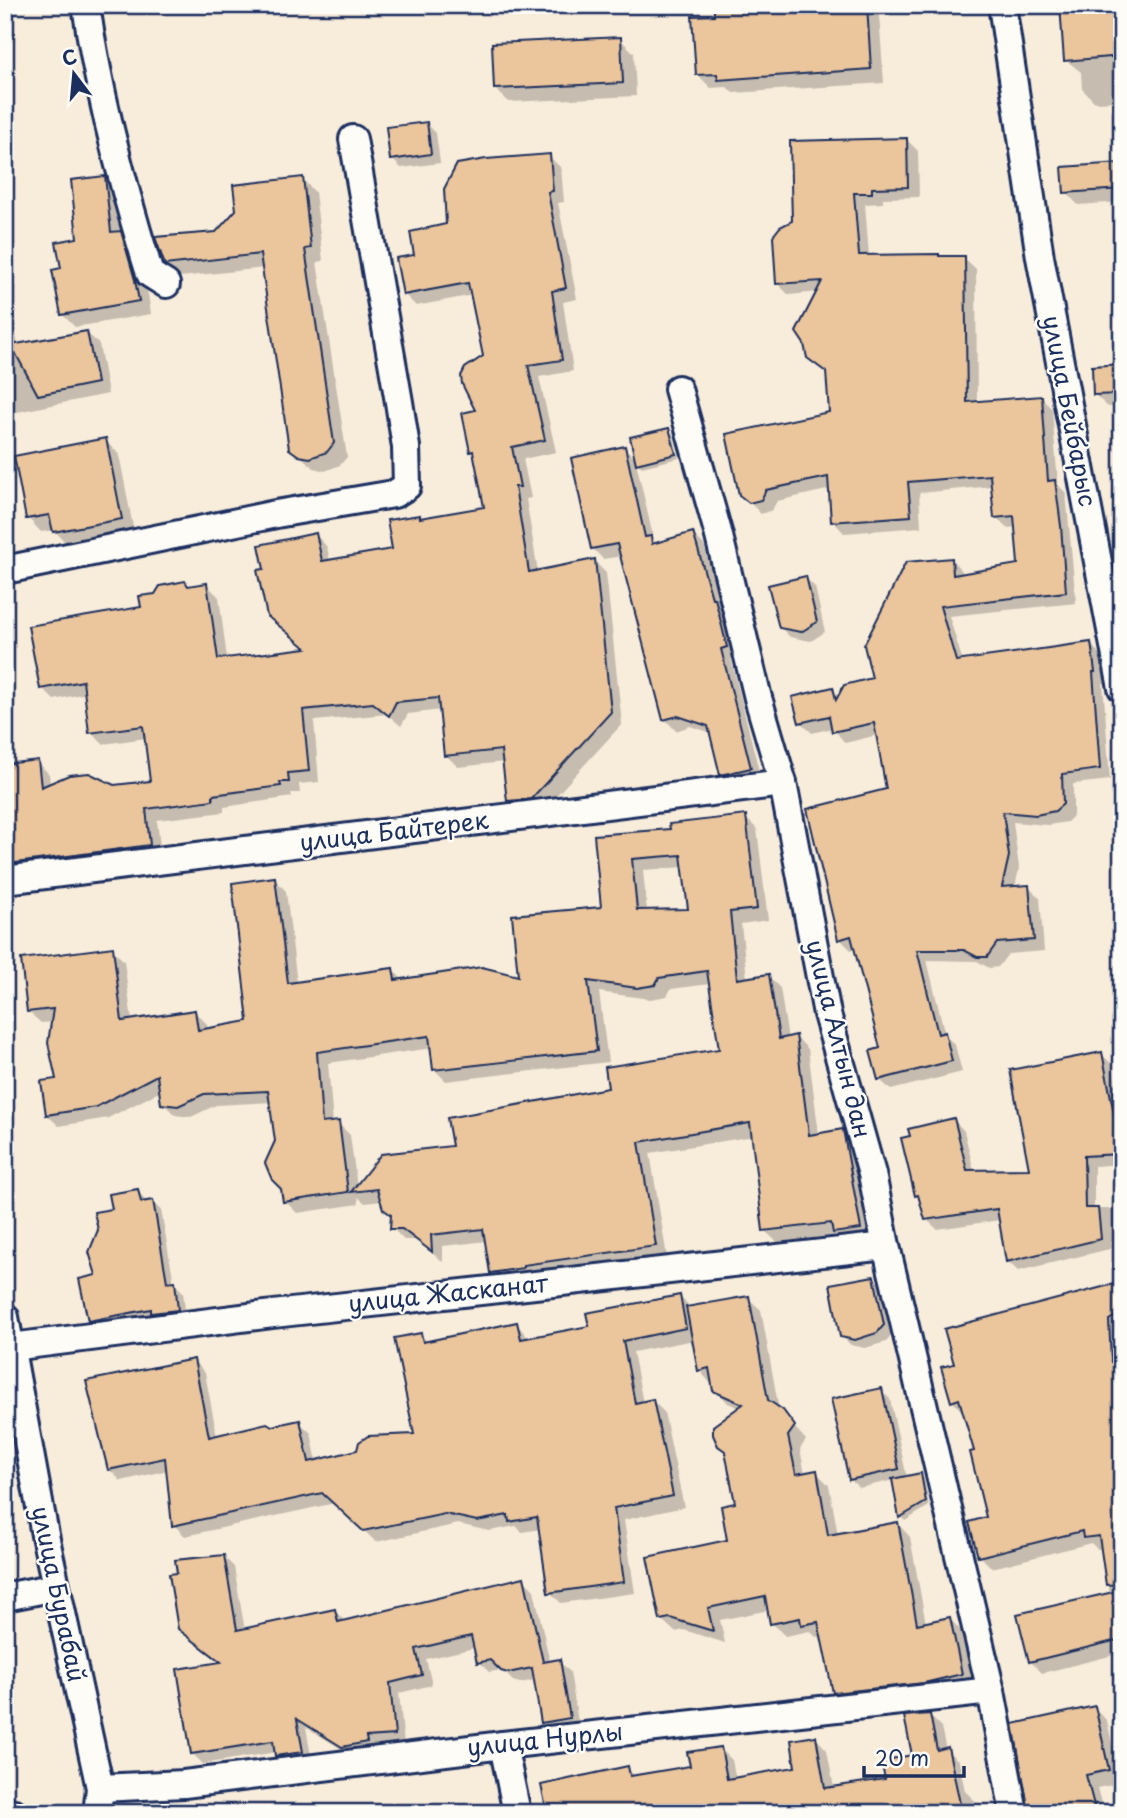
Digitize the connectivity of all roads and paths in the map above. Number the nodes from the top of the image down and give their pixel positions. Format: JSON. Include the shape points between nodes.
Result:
{"nodes":[{"id":1,"x":86,"y":5,"type":"edge"},
{"id":2,"x":1002,"y":5,"type":"edge"},
{"id":3,"x":353,"y":139,"type":"dead end"},
{"id":4,"x":166,"y":284,"type":"dead end"},
{"id":5,"x":678,"y":389,"type":"dead end"},
{"id":6,"x":5,"y":570,"type":"edge"},
{"id":7,"x":1122,"y":688,"type":"edge"},
{"id":8,"x":783,"y":783,"type":"junction"},
{"id":9,"x":5,"y":880,"type":"edge"},
{"id":10,"x":886,"y":1246,"type":"junction"},
{"id":11,"x":5,"y":1317,"type":"edge"},
{"id":12,"x":10,"y":1362,"type":"edge"},
{"id":13,"x":56,"y":1587,"type":"junction"},
{"id":14,"x":5,"y":1597,"type":"edge"},
{"id":15,"x":991,"y":1691,"type":"junction"},
{"id":16,"x":503,"y":1745,"type":"junction"},
{"id":17,"x":98,"y":1804,"type":"edge"},
{"id":18,"x":5,"y":1812,"type":"edge"},
{"id":19,"x":14,"y":1813,"type":"edge"},
{"id":20,"x":91,"y":1813,"type":"edge"},
{"id":21,"x":517,"y":1813,"type":"edge"},
{"id":22,"x":1014,"y":1813,"type":"edge"}],
"edges":[{"from":1,"to":4,"type":"street","via":[[138,237],[150,274]]},
{"from":2,"to":7,"type":"street","name":"улица Бейбарыс","via":[[1040,257]]},
{"from":3,"to":6,"type":"street","via":[[399,402],[407,486],[394,494]]},
{"from":5,"to":8,"type":"street","name":"улица Алтын дан"},
{"from":8,"to":9,"type":"street","name":"улица Байтерек"},
{"from":8,"to":10,"type":"street","name":"улица Алтын дан","via":[[827,1014],[872,1174]]},
{"from":10,"to":12,"type":"street","name":"улица Жасканат","via":[[273,1314]]},
{"from":10,"to":15,"type":"street","name":"улица Алтын дан"},
{"from":11,"to":12,"type":"street","name":"улица Бурабай"},
{"from":12,"to":13,"type":"street","name":"улица Бурабай"},
{"from":13,"to":14,"type":"street"},
{"from":13,"to":17,"type":"street","name":"улица Бурабай"},
{"from":15,"to":16,"type":"street","name":"улица Нурлы"},
{"from":15,"to":22,"type":"street","name":"улица Алтын дан"},
{"from":16,"to":17,"type":"street","name":"улица Нурлы","via":[[184,1784]]},
{"from":16,"to":21,"type":"street"},
{"from":17,"to":20,"type":"street","name":"улица Нурлы"},
{"from":18,"to":19,"type":"street"}]}
